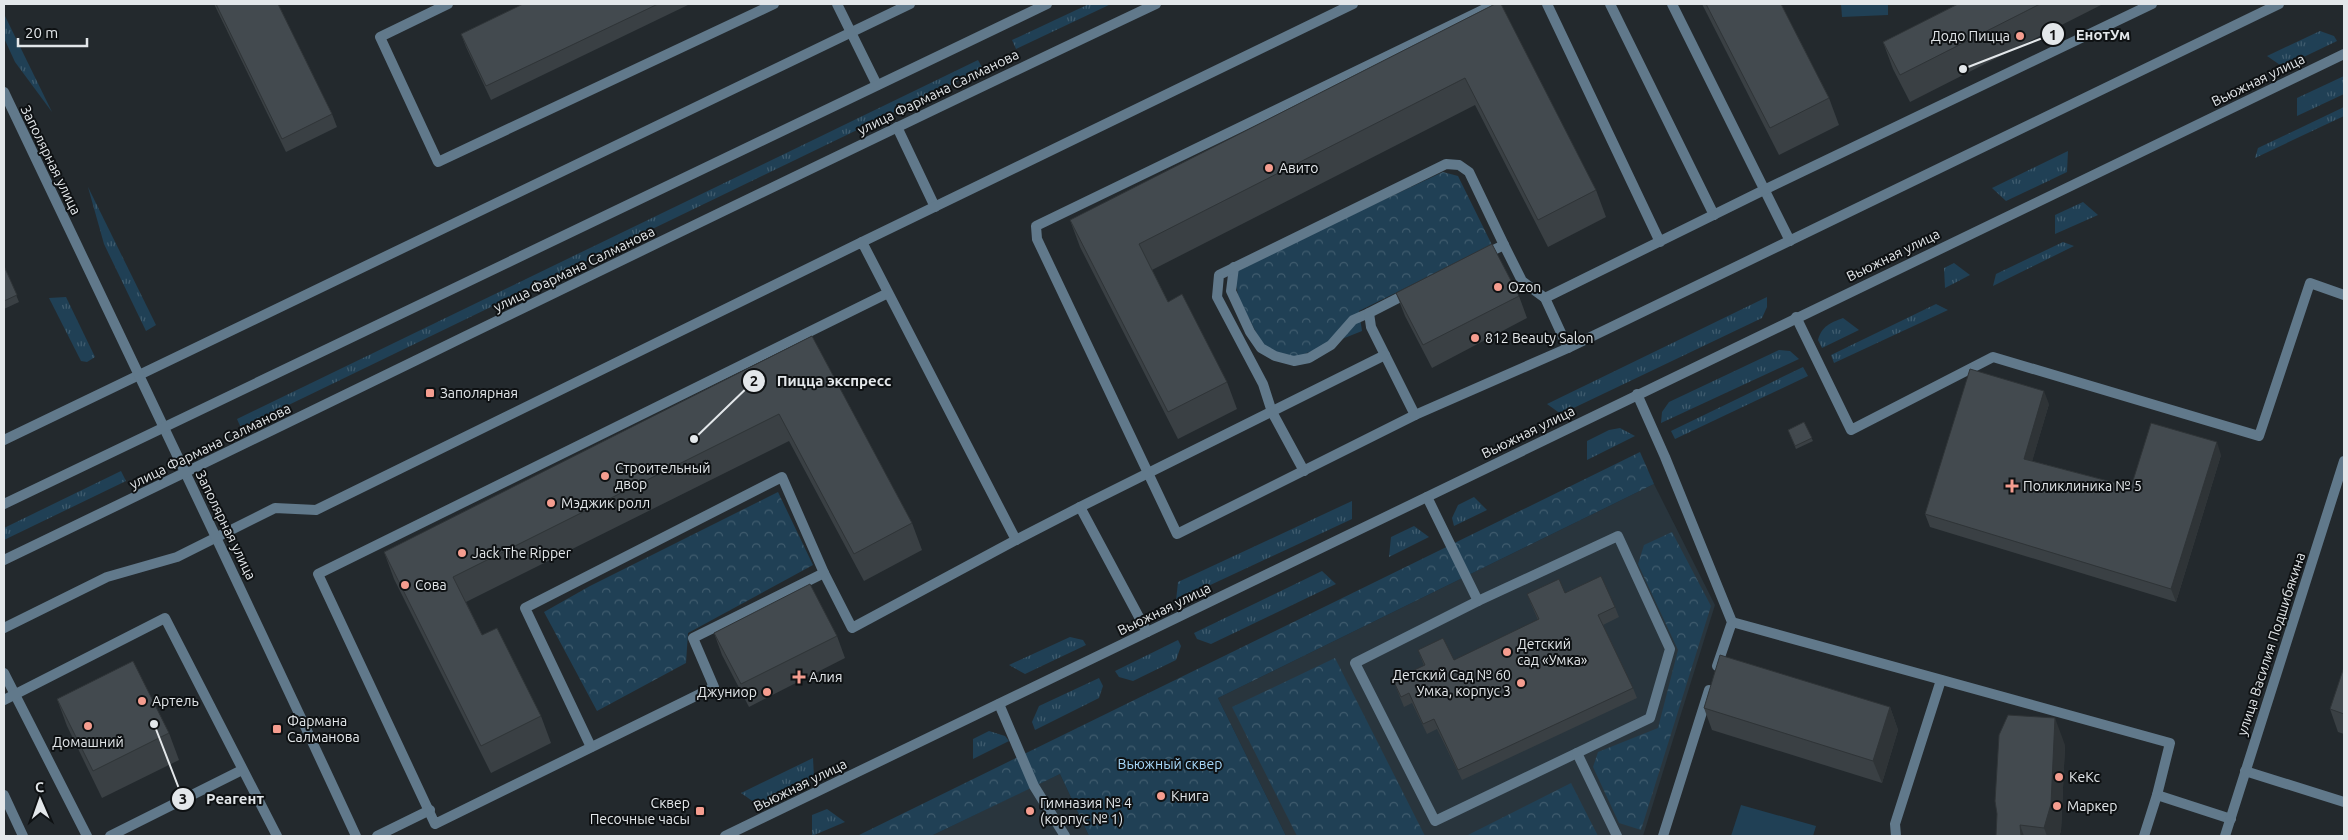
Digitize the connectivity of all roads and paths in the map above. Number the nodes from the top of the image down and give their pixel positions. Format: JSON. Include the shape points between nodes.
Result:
{"nodes":[{"id":1,"x":448,"y":4,"type":"edge"},
{"id":2,"x":774,"y":4,"type":"edge"},
{"id":3,"x":837,"y":4,"type":"edge"},
{"id":4,"x":910,"y":4,"type":"edge"},
{"id":5,"x":1048,"y":4,"type":"edge"},
{"id":6,"x":1156,"y":4,"type":"edge"},
{"id":7,"x":1353,"y":4,"type":"edge"},
{"id":8,"x":1495,"y":4,"type":"edge"},
{"id":9,"x":1547,"y":4,"type":"edge"},
{"id":10,"x":1610,"y":4,"type":"edge"},
{"id":11,"x":1672,"y":4,"type":"edge"},
{"id":12,"x":2152,"y":4,"type":"edge"},
{"id":13,"x":2279,"y":4,"type":"edge"},
{"id":14,"x":851,"y":31,"type":"junction"},
{"id":15,"x":2344,"y":54,"type":"edge"},
{"id":16,"x":877,"y":85,"type":"junction"},
{"id":17,"x":4,"y":92,"type":"edge"},
{"id":18,"x":897,"y":127,"type":"junction"},
{"id":19,"x":1764,"y":190,"type":"junction"},
{"id":20,"x":935,"y":207,"type":"junction"},
{"id":21,"x":1714,"y":215,"type":"junction"},
{"id":22,"x":1790,"y":241,"type":"junction"},
{"id":23,"x":862,"y":242,"type":"junction"},
{"id":24,"x":1660,"y":242,"type":"junction"},
{"id":25,"x":1504,"y":244,"type":"junction"},
{"id":26,"x":1470,"y":262,"type":"edge"},
{"id":27,"x":1234,"y":267,"type":"junction"},
{"id":28,"x":1420,"y":287,"type":"edge"},
{"id":29,"x":888,"y":293,"type":"junction"},
{"id":30,"x":2344,"y":295,"type":"edge"},
{"id":31,"x":1545,"y":298,"type":"junction"},
{"id":32,"x":1369,"y":313,"type":"junction"},
{"id":33,"x":1796,"y":317,"type":"junction"},
{"id":34,"x":1568,"y":348,"type":"junction"},
{"id":35,"x":1385,"y":355,"type":"junction"},
{"id":36,"x":139,"y":376,"type":"junction"},
{"id":37,"x":1636,"y":394,"type":"junction"},
{"id":38,"x":1272,"y":412,"type":"junction"},
{"id":39,"x":1415,"y":415,"type":"junction"},
{"id":40,"x":162,"y":427,"type":"junction"},
{"id":41,"x":4,"y":440,"type":"edge"},
{"id":42,"x":2344,"y":460,"type":"edge"},
{"id":43,"x":1304,"y":471,"type":"junction"},
{"id":44,"x":185,"y":473,"type":"junction"},
{"id":45,"x":1146,"y":473,"type":"junction"},
{"id":46,"x":1427,"y":497,"type":"junction"},
{"id":47,"x":4,"y":504,"type":"edge"},
{"id":48,"x":1080,"y":507,"type":"junction"},
{"id":49,"x":218,"y":537,"type":"junction"},
{"id":50,"x":1016,"y":540,"type":"junction"},
{"id":51,"x":4,"y":560,"type":"edge"},
{"id":52,"x":824,"y":574,"type":"junction"},
{"id":53,"x":1478,"y":601,"type":"junction"},
{"id":54,"x":1732,"y":622,"type":"junction"},
{"id":55,"x":4,"y":628,"type":"edge"},
{"id":56,"x":1147,"y":632,"type":"junction"},
{"id":57,"x":4,"y":673,"type":"edge"},
{"id":58,"x":1941,"y":680,"type":"junction"},
{"id":59,"x":14,"y":695,"type":"junction"},
{"id":60,"x":4,"y":700,"type":"edge"},
{"id":61,"x":999,"y":704,"type":"junction"},
{"id":62,"x":591,"y":747,"type":"junction"},
{"id":63,"x":1577,"y":753,"type":"junction"},
{"id":64,"x":242,"y":770,"type":"junction"},
{"id":65,"x":2245,"y":770,"type":"junction"},
{"id":66,"x":4,"y":795,"type":"edge"},
{"id":67,"x":2156,"y":795,"type":"junction"},
{"id":68,"x":2344,"y":802,"type":"edge"},
{"id":69,"x":430,"y":810,"type":"junction"},
{"id":70,"x":2230,"y":819,"type":"junction"},
{"id":71,"x":23,"y":836,"type":"edge"},
{"id":72,"x":87,"y":836,"type":"edge"},
{"id":73,"x":110,"y":836,"type":"edge"},
{"id":74,"x":277,"y":836,"type":"edge"},
{"id":75,"x":356,"y":836,"type":"edge"},
{"id":76,"x":377,"y":836,"type":"edge"},
{"id":77,"x":726,"y":836,"type":"edge"},
{"id":78,"x":1065,"y":836,"type":"edge"},
{"id":79,"x":1617,"y":836,"type":"edge"},
{"id":80,"x":1663,"y":836,"type":"edge"},
{"id":81,"x":1896,"y":836,"type":"edge"},
{"id":82,"x":2144,"y":836,"type":"edge"},
{"id":83,"x":2225,"y":836,"type":"edge"}],
"edges":[{"from":1,"to":2,"type":"street","via":[[380,37],[438,162]]},
{"from":3,"to":14,"type":"street"},
{"from":4,"to":14,"type":"street"},
{"from":5,"to":16,"type":"street"},
{"from":6,"to":18,"type":"street","name":"улица Фармана Салманова"},
{"from":7,"to":20,"type":"street"},
{"from":8,"to":45,"type":"street","via":[[1036,226],[1037,239]]},
{"from":9,"to":24,"type":"street"},
{"from":10,"to":21,"type":"street"},
{"from":11,"to":19,"type":"street"},
{"from":12,"to":19,"type":"street"},
{"from":13,"to":22,"type":"street"},
{"from":14,"to":16,"type":"street"},
{"from":14,"to":36,"type":"street"},
{"from":15,"to":33,"type":"street","name":"Вьюжная улица"},
{"from":16,"to":40,"type":"street"},
{"from":17,"to":36,"type":"street","name":"Заполярная улица"},
{"from":18,"to":20,"type":"street"},
{"from":18,"to":44,"type":"street","name":"улица Фармана Салманова"},
{"from":19,"to":21,"type":"street"},
{"from":19,"to":22,"type":"street"},
{"from":20,"to":23,"type":"street"},
{"from":21,"to":24,"type":"street"},
{"from":22,"to":34,"type":"street"},
{"from":23,"to":29,"type":"street"},
{"from":23,"to":49,"type":"street","via":[[316,510],[275,508]]},
{"from":24,"to":31,"type":"street"},
{"from":25,"to":26,"type":"street"},
{"from":25,"to":27,"type":"street","via":[[1469,172],[1459,164],[1446,164]]},
{"from":25,"to":31,"type":"street","via":[[1522,281]]},
{"from":27,"to":32,"type":"street","via":[[1231,291],[1250,332],[1261,348],[1275,356],[1294,361],[1309,358],[1332,345],[1353,320]]},
{"from":27,"to":38,"type":"street","via":[[1219,275],[1217,297],[1263,384]]},
{"from":28,"to":32,"type":"street"},
{"from":29,"to":50,"type":"street"},
{"from":29,"to":69,"type":"street","via":[[318,574]]},
{"from":30,"to":33,"type":"street","via":[[2310,283],[2259,436],[1993,357],[1851,430]]},
{"from":31,"to":34,"type":"street"},
{"from":32,"to":35,"type":"street","via":[[1371,326]]},
{"from":33,"to":37,"type":"street","name":"Вьюжная улица"},
{"from":34,"to":39,"type":"street"},
{"from":35,"to":38,"type":"street"},
{"from":35,"to":39,"type":"street"},
{"from":36,"to":40,"type":"street","name":"Заполярная улица"},
{"from":36,"to":41,"type":"street"},
{"from":37,"to":46,"type":"street","name":"Вьюжная улица"},
{"from":37,"to":54,"type":"street"},
{"from":38,"to":43,"type":"street"},
{"from":38,"to":45,"type":"street"},
{"from":39,"to":43,"type":"street"},
{"from":40,"to":44,"type":"street","name":"Заполярная улица"},
{"from":40,"to":47,"type":"street"},
{"from":42,"to":65,"type":"street","name":"улица Василия Подшибякина"},
{"from":43,"to":45,"type":"street","via":[[1177,534]]},
{"from":44,"to":49,"type":"street","name":"Заполярная улица"},
{"from":44,"to":51,"type":"street","name":"улица Фармана Салманова"},
{"from":45,"to":48,"type":"street"},
{"from":46,"to":53,"type":"street"},
{"from":46,"to":56,"type":"street","name":"Вьюжная улица"},
{"from":48,"to":50,"type":"street"},
{"from":48,"to":56,"type":"street"},
{"from":49,"to":55,"type":"street","via":[[177,557],[107,578]]},
{"from":49,"to":75,"type":"street","name":"Заполярная улица"},
{"from":50,"to":52,"type":"street","via":[[852,628]]},
{"from":52,"to":62,"type":"street","via":[[692,638],[714,687]]},
{"from":52,"to":62,"type":"street","via":[[782,477],[526,608]]},
{"from":53,"to":63,"type":"street","via":[[1618,536],[1670,649],[1650,718]]},
{"from":53,"to":63,"type":"street","via":[[1356,662],[1435,821]]},
{"from":54,"to":58,"type":"street"},
{"from":54,"to":80,"type":"street"},
{"from":56,"to":61,"type":"street","name":"Вьюжная улица"},
{"from":57,"to":59,"type":"street"},
{"from":58,"to":67,"type":"street","via":[[2170,743]]},
{"from":58,"to":81,"type":"street","via":[[1896,824]]},
{"from":59,"to":60,"type":"street"},
{"from":59,"to":64,"type":"street","via":[[165,618]]},
{"from":59,"to":72,"type":"street"},
{"from":61,"to":77,"type":"street","name":"Вьюжная улица"},
{"from":61,"to":78,"type":"street","via":[[1034,786]]},
{"from":62,"to":69,"type":"street","via":[[435,824]]},
{"from":63,"to":79,"type":"street"},
{"from":64,"to":73,"type":"street"},
{"from":64,"to":74,"type":"street"},
{"from":65,"to":68,"type":"street"},
{"from":65,"to":70,"type":"street","name":"улица Василия Подшибякина"},
{"from":66,"to":71,"type":"street"},
{"from":67,"to":70,"type":"street"},
{"from":67,"to":82,"type":"street"},
{"from":69,"to":76,"type":"street"},
{"from":70,"to":83,"type":"street","name":"улица Василия Подшибякина"}]}
